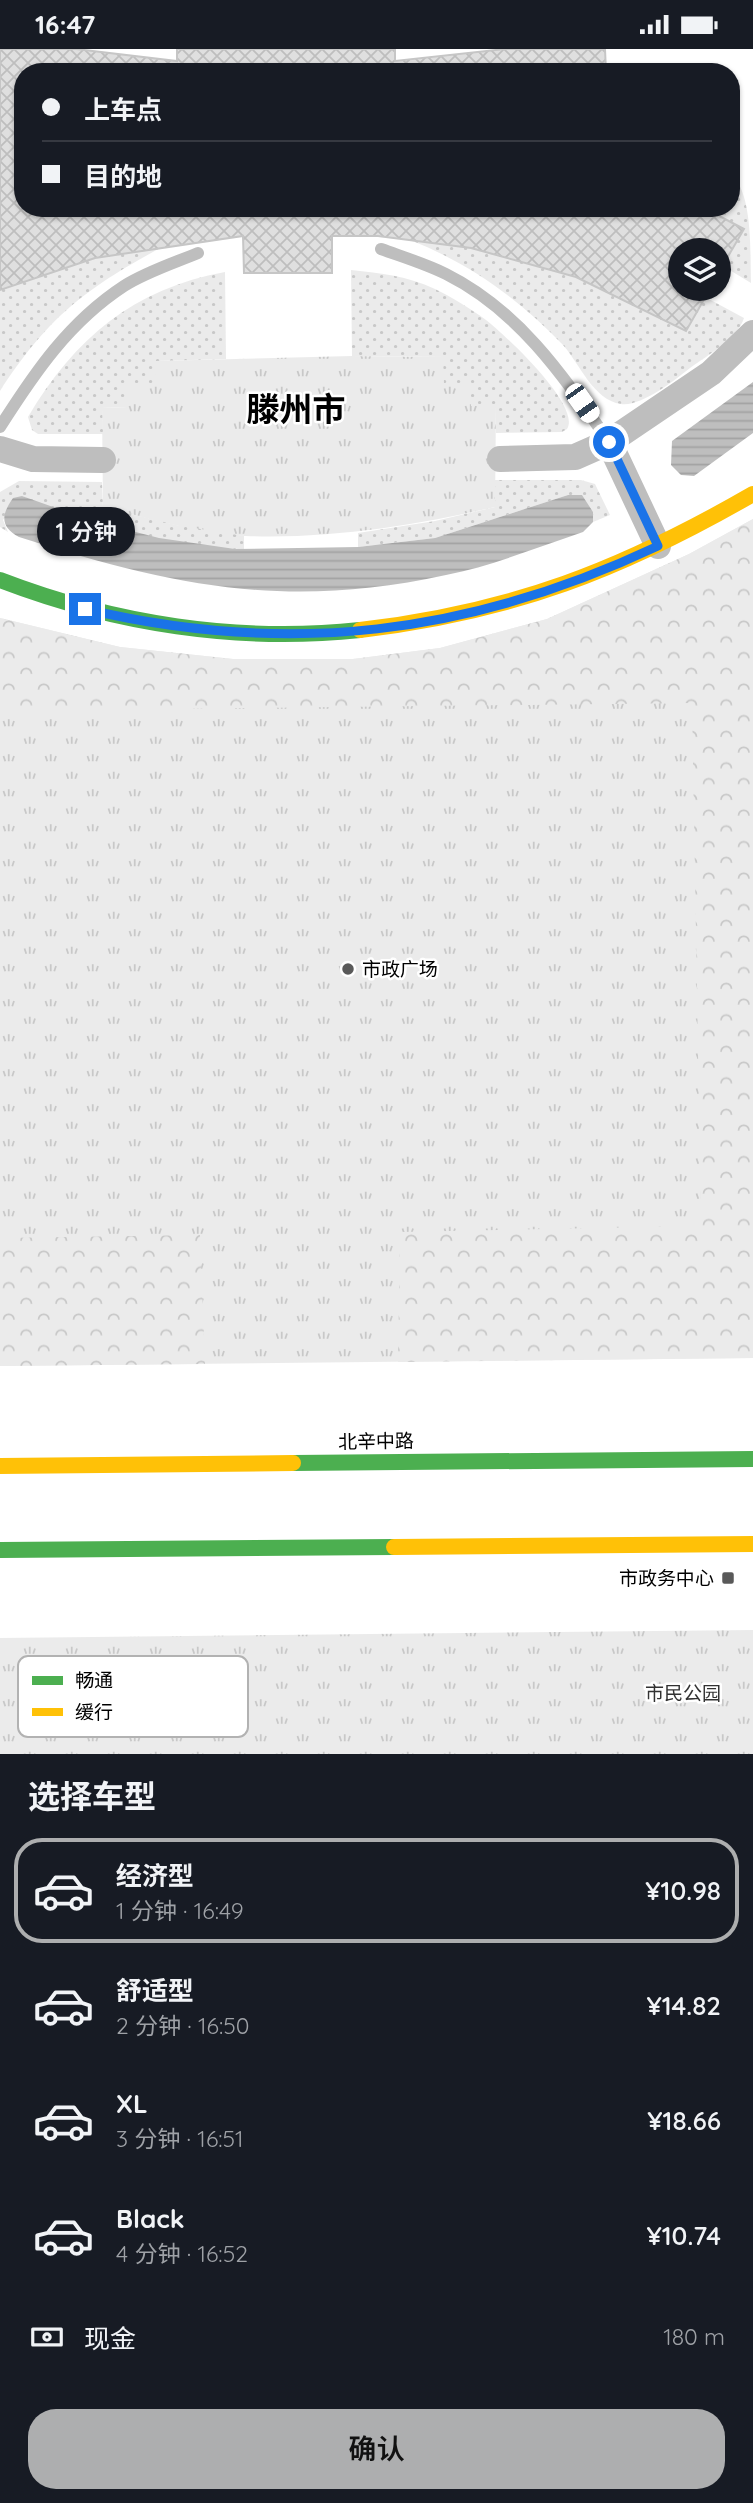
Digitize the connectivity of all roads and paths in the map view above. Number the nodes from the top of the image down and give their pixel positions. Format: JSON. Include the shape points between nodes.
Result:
{"nodes":[{"id":1,"x":381,"y":249,"type":"dead end"},
{"id":2,"x":198,"y":253,"type":"dead end"},
{"id":3,"x":753,"y":333,"type":"edge"},
{"id":4,"x":0,"y":427,"type":"edge"},
{"id":5,"x":609,"y":442,"type":"junction"},
{"id":6,"x":0,"y":449,"type":"edge"},
{"id":7,"x":500,"y":459,"type":"dead end"},
{"id":8,"x":103,"y":460,"type":"dead end"},
{"id":9,"x":753,"y":493,"type":"edge"},
{"id":10,"x":658,"y":546,"type":"junction"},
{"id":11,"x":0,"y":580,"type":"edge"},
{"id":12,"x":753,"y":1459,"type":"edge"},
{"id":13,"x":0,"y":1466,"type":"edge"},
{"id":14,"x":753,"y":1544,"type":"edge"},
{"id":15,"x":0,"y":1550,"type":"edge"}],
"edges":[{"from":1,"to":5,"type":"lane","via":[[447,274],[510,316],[555,363]]},
{"from":2,"to":4,"type":"lane","via":[[126,285],[74,324],[34,372]]},
{"from":3,"to":5,"type":"street","via":[[711,373]]},
{"from":5,"to":7,"type":"street","via":[[575,457]]},
{"from":5,"to":10,"type":"street"},
{"from":6,"to":8,"type":"street","via":[[33,459]]},
{"from":9,"to":10,"type":"main road","via":[[714,519]]},
{"from":10,"to":11,"type":"main road","via":[[534,597],[448,620],[357,633],[247,633],[149,624],[64,604]]},
{"from":12,"to":13,"type":"main road","name":"北辛中路"},
{"from":14,"to":15,"type":"main road"}]}
